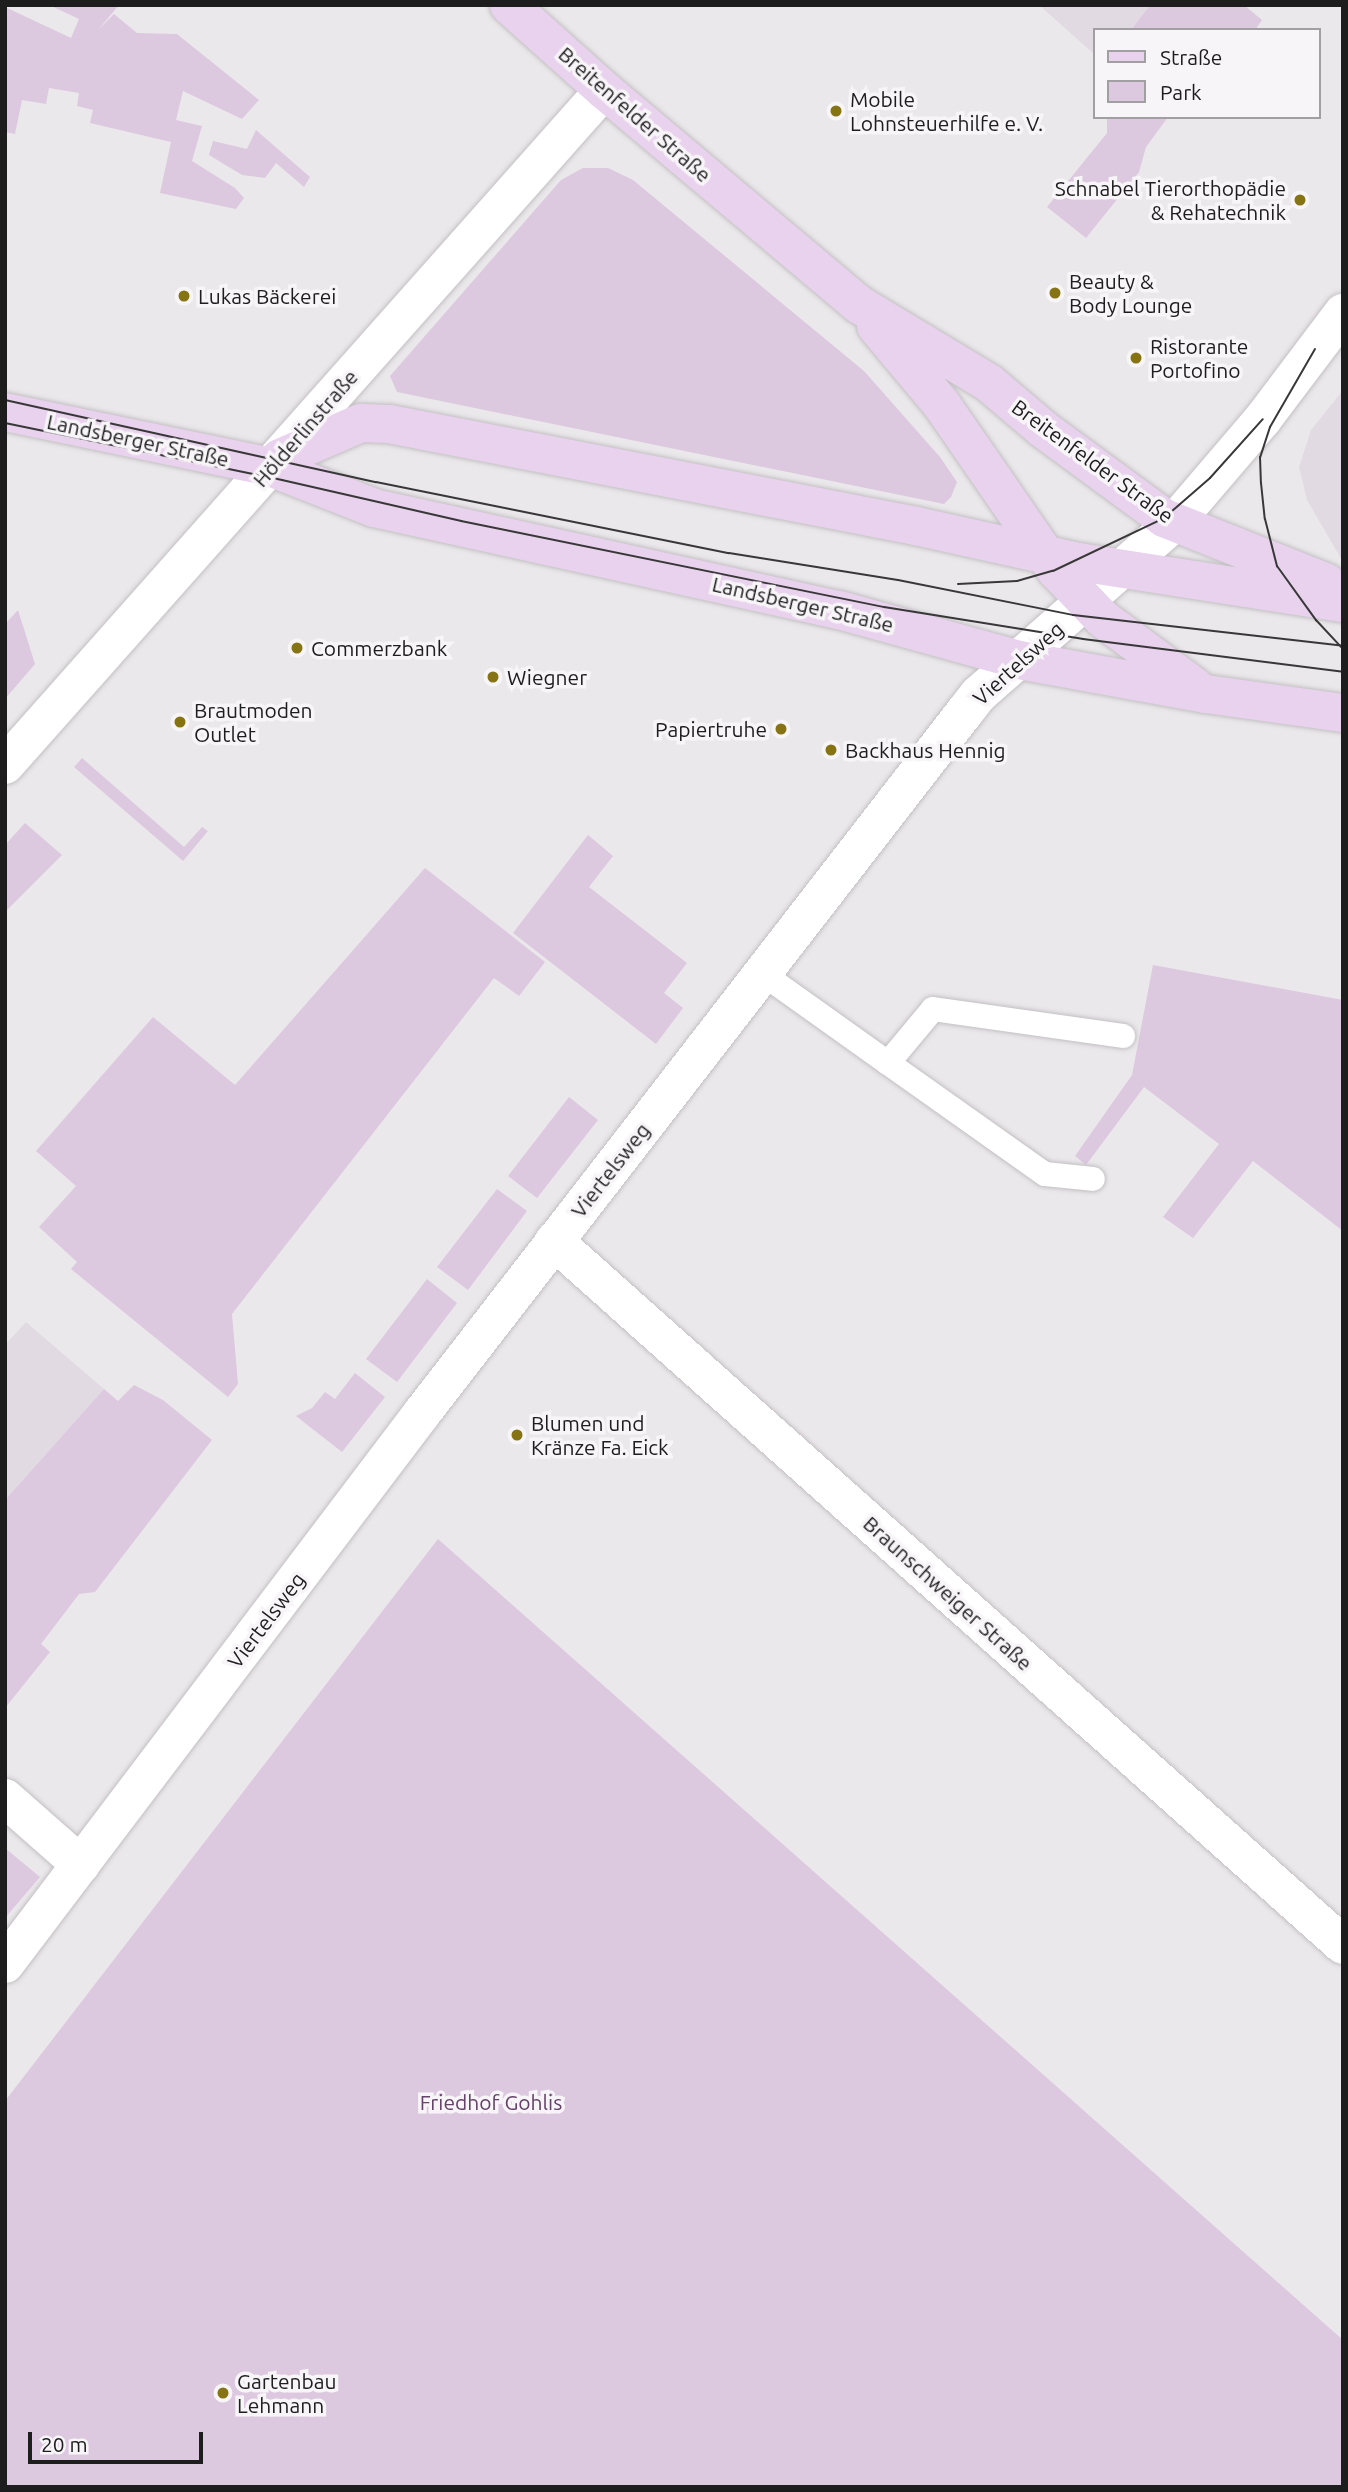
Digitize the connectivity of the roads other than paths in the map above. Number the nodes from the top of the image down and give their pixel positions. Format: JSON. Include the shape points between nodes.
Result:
{"nodes":[{"id":1,"x":509,"y":5,"type":"edge"},
{"id":2,"x":604,"y":90,"type":"junction"},
{"id":3,"x":858,"y":304,"type":"junction"},
{"id":4,"x":1343,"y":313,"type":"edge"},
{"id":5,"x":5,"y":412,"type":"edge"},
{"id":6,"x":270,"y":467,"type":"junction"},
{"id":7,"x":1175,"y":522,"type":"junction"},
{"id":8,"x":1043,"y":554,"type":"junction"},
{"id":9,"x":1124,"y":568,"type":"junction"},
{"id":10,"x":1343,"y":589,"type":"edge"},
{"id":11,"x":1086,"y":603,"type":"junction"},
{"id":12,"x":1343,"y":603,"type":"edge"},
{"id":13,"x":1019,"y":660,"type":"junction"},
{"id":14,"x":1206,"y":694,"type":"junction"},
{"id":15,"x":1343,"y":713,"type":"edge"},
{"id":16,"x":5,"y":765,"type":"edge"},
{"id":17,"x":762,"y":974,"type":"junction"},
{"id":18,"x":1123,"y":1036,"type":"dead end"},
{"id":19,"x":888,"y":1063,"type":"junction"},
{"id":20,"x":1093,"y":1179,"type":"dead end"},
{"id":21,"x":554,"y":1241,"type":"junction"},
{"id":22,"x":5,"y":1798,"type":"edge"},
{"id":23,"x":81,"y":1865,"type":"junction"},
{"id":24,"x":1343,"y":1945,"type":"edge"},
{"id":25,"x":5,"y":1964,"type":"edge"}],
"edges":[{"from":1,"to":2,"type":"main road","name":"Breitenfelder Straße"},
{"from":2,"to":3,"type":"main road","name":"Breitenfelder Straße"},
{"from":2,"to":6,"type":"street","name":"Hölderlinstraße"},
{"from":3,"to":7,"type":"main road","name":"Breitenfelder Straße","via":[[989,383],[1043,429]]},
{"from":3,"to":8,"type":"main road","name":"Breitenfelder Straße","via":[[948,414]]},
{"from":4,"to":7,"type":"street","name":"Viertelsweg","via":[[1263,419]]},
{"from":5,"to":6,"type":"main road","name":"Landsberger Straße"},
{"from":6,"to":8,"type":"main road","via":[[286,455],[361,423],[389,424]]},
{"from":6,"to":13,"type":"main road","name":"Landsberger Straße","via":[[374,508],[839,610]]},
{"from":6,"to":16,"type":"street","name":"Hölderlinstraße"},
{"from":7,"to":9,"type":"street","name":"Viertelsweg"},
{"from":7,"to":10,"type":"main road","name":"Breitenfelder Straße"},
{"from":8,"to":9,"type":"main road"},
{"from":8,"to":11,"type":"main road","name":"Breitenfelder Straße"},
{"from":9,"to":11,"type":"street","name":"Viertelsweg"},
{"from":9,"to":12,"type":"main road"},
{"from":11,"to":13,"type":"street","name":"Viertelsweg"},
{"from":11,"to":14,"type":"main road","name":"Breitenfelder Straße"},
{"from":13,"to":14,"type":"main road","name":"Landsberger Straße"},
{"from":13,"to":17,"type":"street","name":"Viertelsweg","via":[[978,695]]},
{"from":14,"to":15,"type":"main road","name":"Landsberger Straße"},
{"from":17,"to":19,"type":"lane"},
{"from":17,"to":21,"type":"street","name":"Viertelsweg"},
{"from":18,"to":19,"type":"lane","via":[[933,1009]]},
{"from":19,"to":20,"type":"lane","via":[[1045,1174]]},
{"from":21,"to":23,"type":"street","name":"Viertelsweg"},
{"from":21,"to":24,"type":"street","name":"Braunschweiger Straße"},
{"from":22,"to":23,"type":"street"},
{"from":23,"to":25,"type":"street","name":"Viertelsweg"}]}
